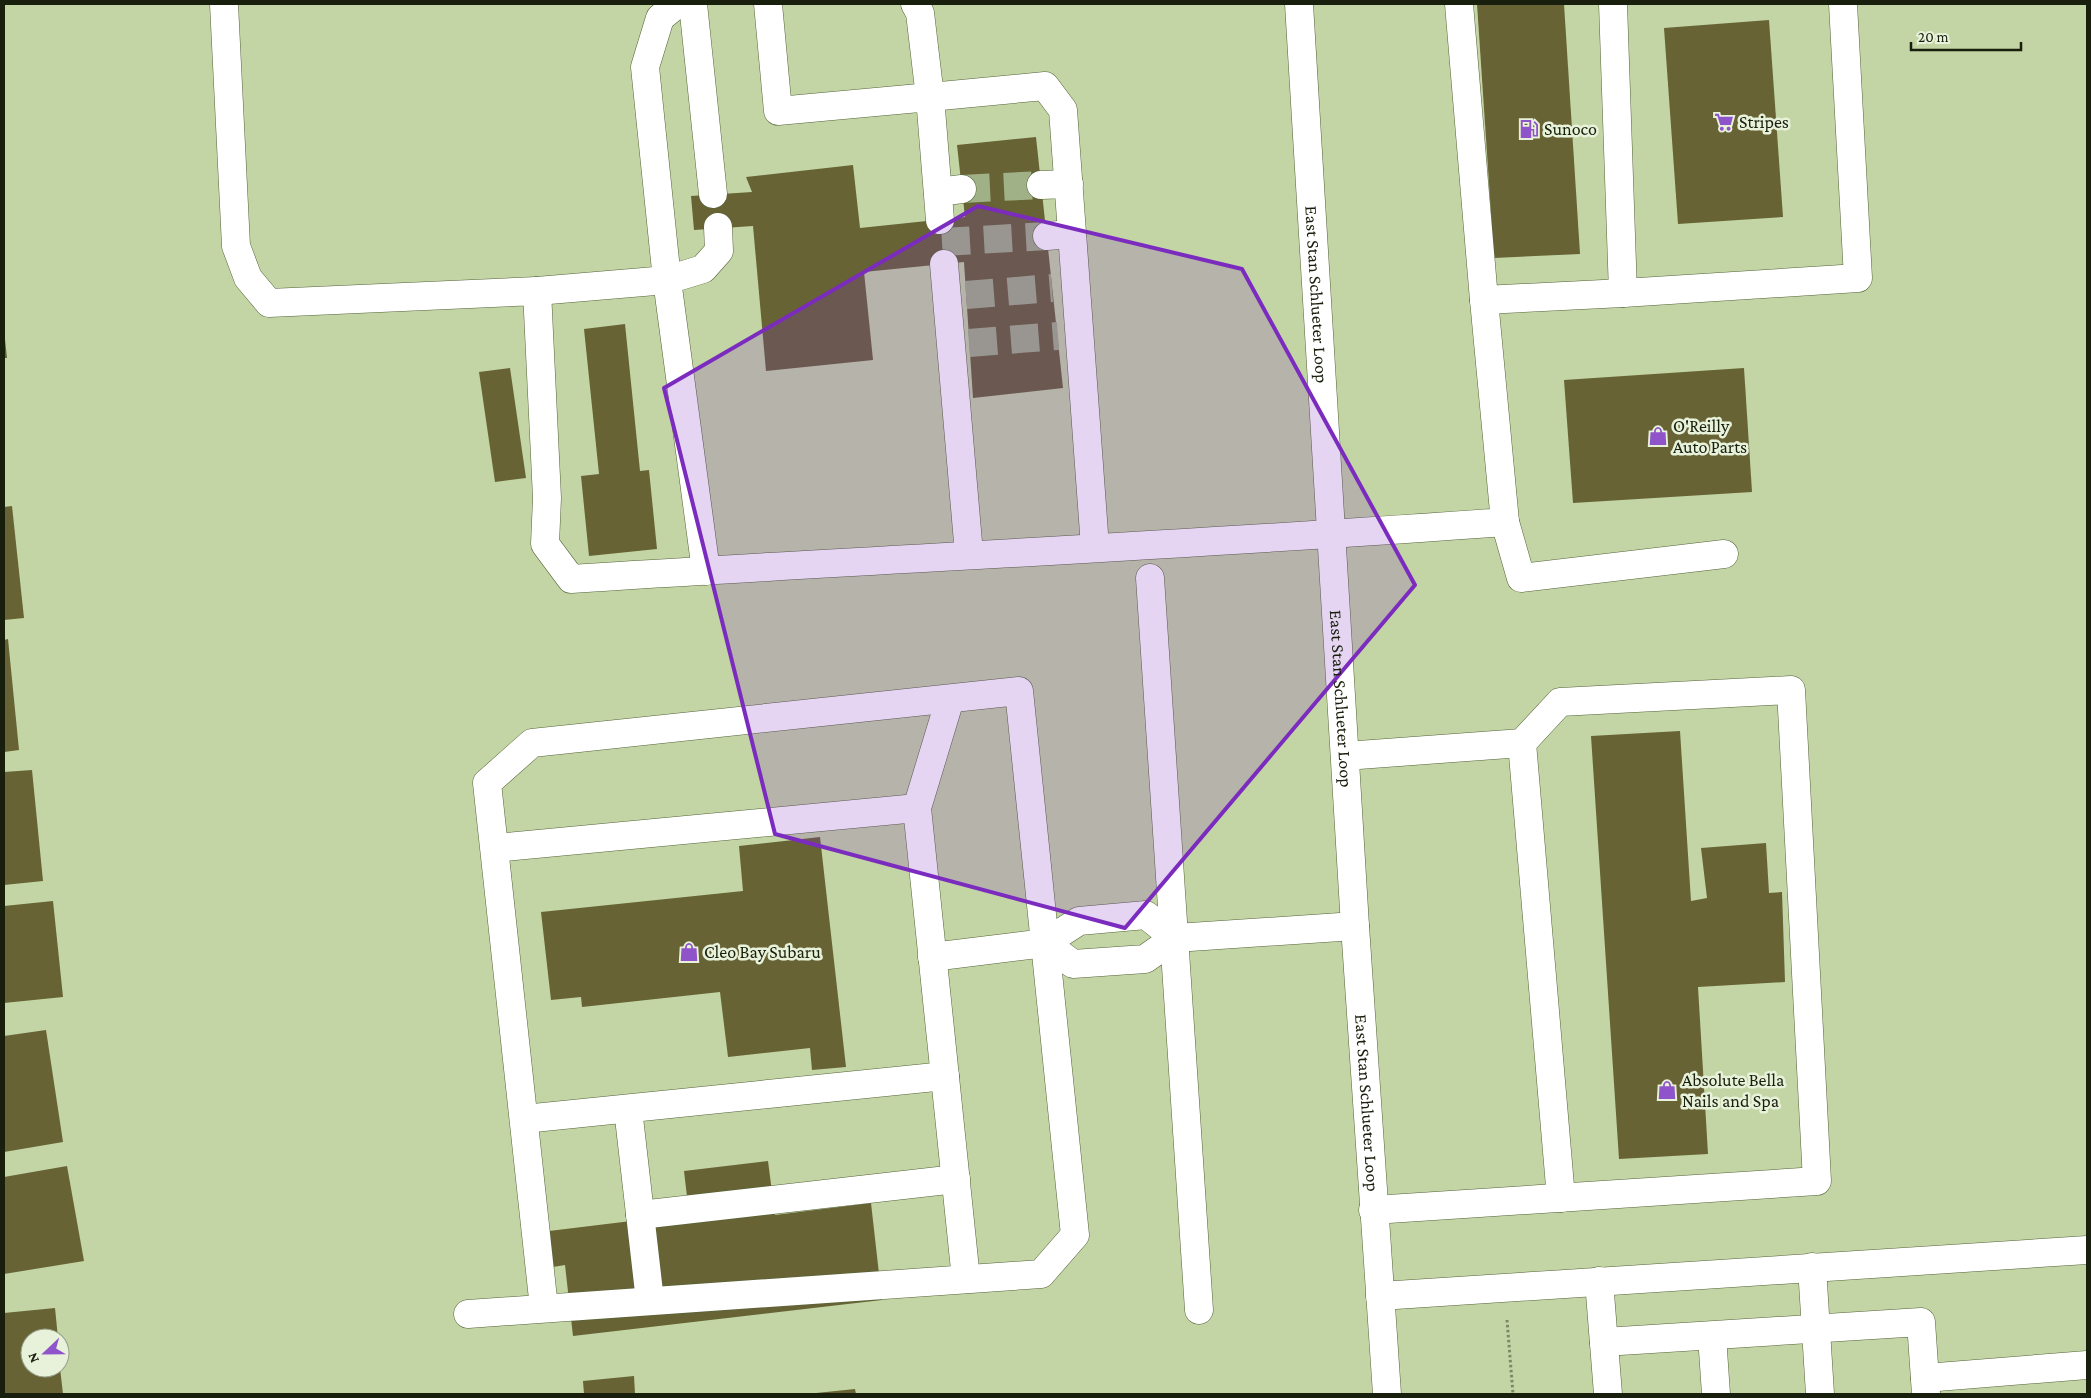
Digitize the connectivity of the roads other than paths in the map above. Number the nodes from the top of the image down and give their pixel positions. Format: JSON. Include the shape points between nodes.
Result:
{"nodes":[{"id":1,"x":224,"y":4,"type":"edge"},
{"id":2,"x":676,"y":4,"type":"edge"},
{"id":3,"x":693,"y":4,"type":"edge"},
{"id":4,"x":768,"y":4,"type":"edge"},
{"id":5,"x":915,"y":4,"type":"edge"},
{"id":6,"x":1299,"y":4,"type":"edge"},
{"id":7,"x":1459,"y":4,"type":"edge"},
{"id":8,"x":1613,"y":4,"type":"edge"},
{"id":9,"x":1843,"y":4,"type":"edge"},
{"id":10,"x":930,"y":97,"type":"junction"},
{"id":11,"x":1069,"y":184,"type":"junction"},
{"id":12,"x":1042,"y":185,"type":"tunnel mouth"},
{"id":13,"x":714,"y":194,"type":"dead end"},
{"id":14,"x":940,"y":220,"type":"dead end"},
{"id":15,"x":718,"y":227,"type":"dead end"},
{"id":16,"x":944,"y":264,"type":"dead end"},
{"id":17,"x":667,"y":280,"type":"junction"},
{"id":18,"x":537,"y":290,"type":"junction"},
{"id":19,"x":1624,"y":293,"type":"junction"},
{"id":20,"x":1484,"y":300,"type":"junction"},
{"id":21,"x":1505,"y":522,"type":"junction"},
{"id":22,"x":1332,"y":535,"type":"junction"},
{"id":23,"x":1095,"y":547,"type":"junction"},
{"id":24,"x":969,"y":554,"type":"junction"},
{"id":25,"x":1724,"y":554,"type":"dead end"},
{"id":26,"x":706,"y":571,"type":"junction"},
{"id":27,"x":1150,"y":578,"type":"dead end"},
{"id":28,"x":950,"y":699,"type":"junction"},
{"id":29,"x":1522,"y":743,"type":"junction"},
{"id":30,"x":1345,"y":756,"type":"junction"},
{"id":31,"x":917,"y":808,"type":"junction"},
{"id":32,"x":495,"y":848,"type":"junction"},
{"id":33,"x":1355,"y":926,"type":"junction"},
{"id":34,"x":1175,"y":938,"type":"junction"},
{"id":35,"x":1045,"y":943,"type":"junction"},
{"id":36,"x":932,"y":957,"type":"junction"},
{"id":37,"x":945,"y":1076,"type":"junction"},
{"id":38,"x":628,"y":1109,"type":"junction"},
{"id":39,"x":524,"y":1119,"type":"junction"},
{"id":40,"x":956,"y":1179,"type":"junction"},
{"id":41,"x":1560,"y":1198,"type":"junction"},
{"id":42,"x":1373,"y":1210,"type":"junction"},
{"id":43,"x":640,"y":1215,"type":"junction"},
{"id":44,"x":2087,"y":1250,"type":"edge"},
{"id":45,"x":1812,"y":1267,"type":"junction"},
{"id":46,"x":966,"y":1280,"type":"junction"},
{"id":47,"x":1600,"y":1281,"type":"junction"},
{"id":48,"x":1380,"y":1296,"type":"junction"},
{"id":49,"x":650,"y":1301,"type":"junction"},
{"id":50,"x":544,"y":1308,"type":"junction"},
{"id":51,"x":1199,"y":1310,"type":"dead end"},
{"id":52,"x":468,"y":1314,"type":"dead end"},
{"id":53,"x":1816,"y":1328,"type":"junction"},
{"id":54,"x":1712,"y":1336,"type":"junction"},
{"id":55,"x":1604,"y":1342,"type":"junction"},
{"id":56,"x":2087,"y":1365,"type":"edge"},
{"id":57,"x":1925,"y":1386,"type":"edge"},
{"id":58,"x":1387,"y":1394,"type":"edge"},
{"id":59,"x":1608,"y":1394,"type":"edge"},
{"id":60,"x":1716,"y":1394,"type":"edge"},
{"id":61,"x":1820,"y":1394,"type":"edge"}],
"edges":[{"from":1,"to":18,"type":"main road","via":[[236,246],[248,278],[269,303]]},
{"from":2,"to":17,"type":"main road","via":[[660,18],[645,67]]},
{"from":3,"to":13,"type":"main road"},
{"from":4,"to":10,"type":"main road","via":[[778,111]]},
{"from":5,"to":10,"type":"main road","via":[[920,12]]},
{"from":6,"to":22,"type":"main road","name":"East Stan Schlueter Loop"},
{"from":7,"to":20,"type":"main road"},
{"from":8,"to":19,"type":"main road"},
{"from":9,"to":19,"type":"main road","via":[[1858,278]]},
{"from":10,"to":11,"type":"main road","via":[[1045,86],[1063,110]]},
{"from":10,"to":14,"type":"main road","via":[[950,191]]},
{"from":11,"to":12,"type":"main road"},
{"from":11,"to":23,"type":"main road","via":[[1059,235]]},
{"from":15,"to":17,"type":"main road","via":[[719,251],[703,269]]},
{"from":16,"to":24,"type":"main road","via":[[956,296]]},
{"from":17,"to":18,"type":"main road"},
{"from":17,"to":26,"type":"main road"},
{"from":18,"to":26,"type":"main road","via":[[547,498],[545,544],[571,579]]},
{"from":19,"to":20,"type":"main road"},
{"from":20,"to":21,"type":"main road"},
{"from":21,"to":22,"type":"main road"},
{"from":21,"to":25,"type":"main road","via":[[1521,578]]},
{"from":22,"to":23,"type":"main road"},
{"from":22,"to":30,"type":"main road","name":"East Stan Schlueter Loop"},
{"from":23,"to":24,"type":"main road"},
{"from":24,"to":26,"type":"main road"},
{"from":27,"to":34,"type":"main road"},
{"from":28,"to":31,"type":"main road"},
{"from":28,"to":32,"type":"main road","via":[[532,743],[487,783]]},
{"from":28,"to":35,"type":"main road","via":[[1019,691]]},
{"from":29,"to":30,"type":"main road"},
{"from":29,"to":41,"type":"main road"},
{"from":29,"to":41,"type":"main road","via":[[1560,702],[1791,690],[1817,1181]]},
{"from":30,"to":33,"type":"main road","name":"East Stan Schlueter Loop"},
{"from":31,"to":32,"type":"main road"},
{"from":31,"to":36,"type":"main road"},
{"from":32,"to":39,"type":"main road"},
{"from":33,"to":34,"type":"main road"},
{"from":33,"to":42,"type":"main road","name":"East Stan Schlueter Loop"},
{"from":34,"to":35,"type":"main road","via":[[1146,959],[1073,964]]},
{"from":34,"to":35,"type":"main road","via":[[1146,915],[1079,921]]},
{"from":34,"to":51,"type":"main road"},
{"from":35,"to":36,"type":"main road"},
{"from":35,"to":46,"type":"main road","via":[[1076,1235],[1041,1274]]},
{"from":36,"to":37,"type":"main road"},
{"from":37,"to":38,"type":"main road"},
{"from":37,"to":40,"type":"main road"},
{"from":38,"to":39,"type":"main road"},
{"from":38,"to":43,"type":"main road"},
{"from":39,"to":50,"type":"main road"},
{"from":40,"to":43,"type":"main road"},
{"from":40,"to":46,"type":"main road"},
{"from":41,"to":42,"type":"main road"},
{"from":42,"to":48,"type":"main road","name":"East Stan Schlueter Loop"},
{"from":43,"to":49,"type":"main road"},
{"from":44,"to":45,"type":"main road"},
{"from":45,"to":47,"type":"main road"},
{"from":45,"to":53,"type":"main road"},
{"from":46,"to":49,"type":"main road"},
{"from":47,"to":48,"type":"main road"},
{"from":47,"to":55,"type":"main road"},
{"from":48,"to":58,"type":"main road","name":"East Stan Schlueter Loop"},
{"from":49,"to":50,"type":"main road"},
{"from":50,"to":52,"type":"main road"},
{"from":53,"to":54,"type":"main road"},
{"from":53,"to":57,"type":"main road","via":[[1921,1322]]},
{"from":53,"to":61,"type":"main road"},
{"from":54,"to":55,"type":"main road"},
{"from":54,"to":60,"type":"main road"},
{"from":55,"to":59,"type":"main road"},
{"from":56,"to":57,"type":"main road"}]}
